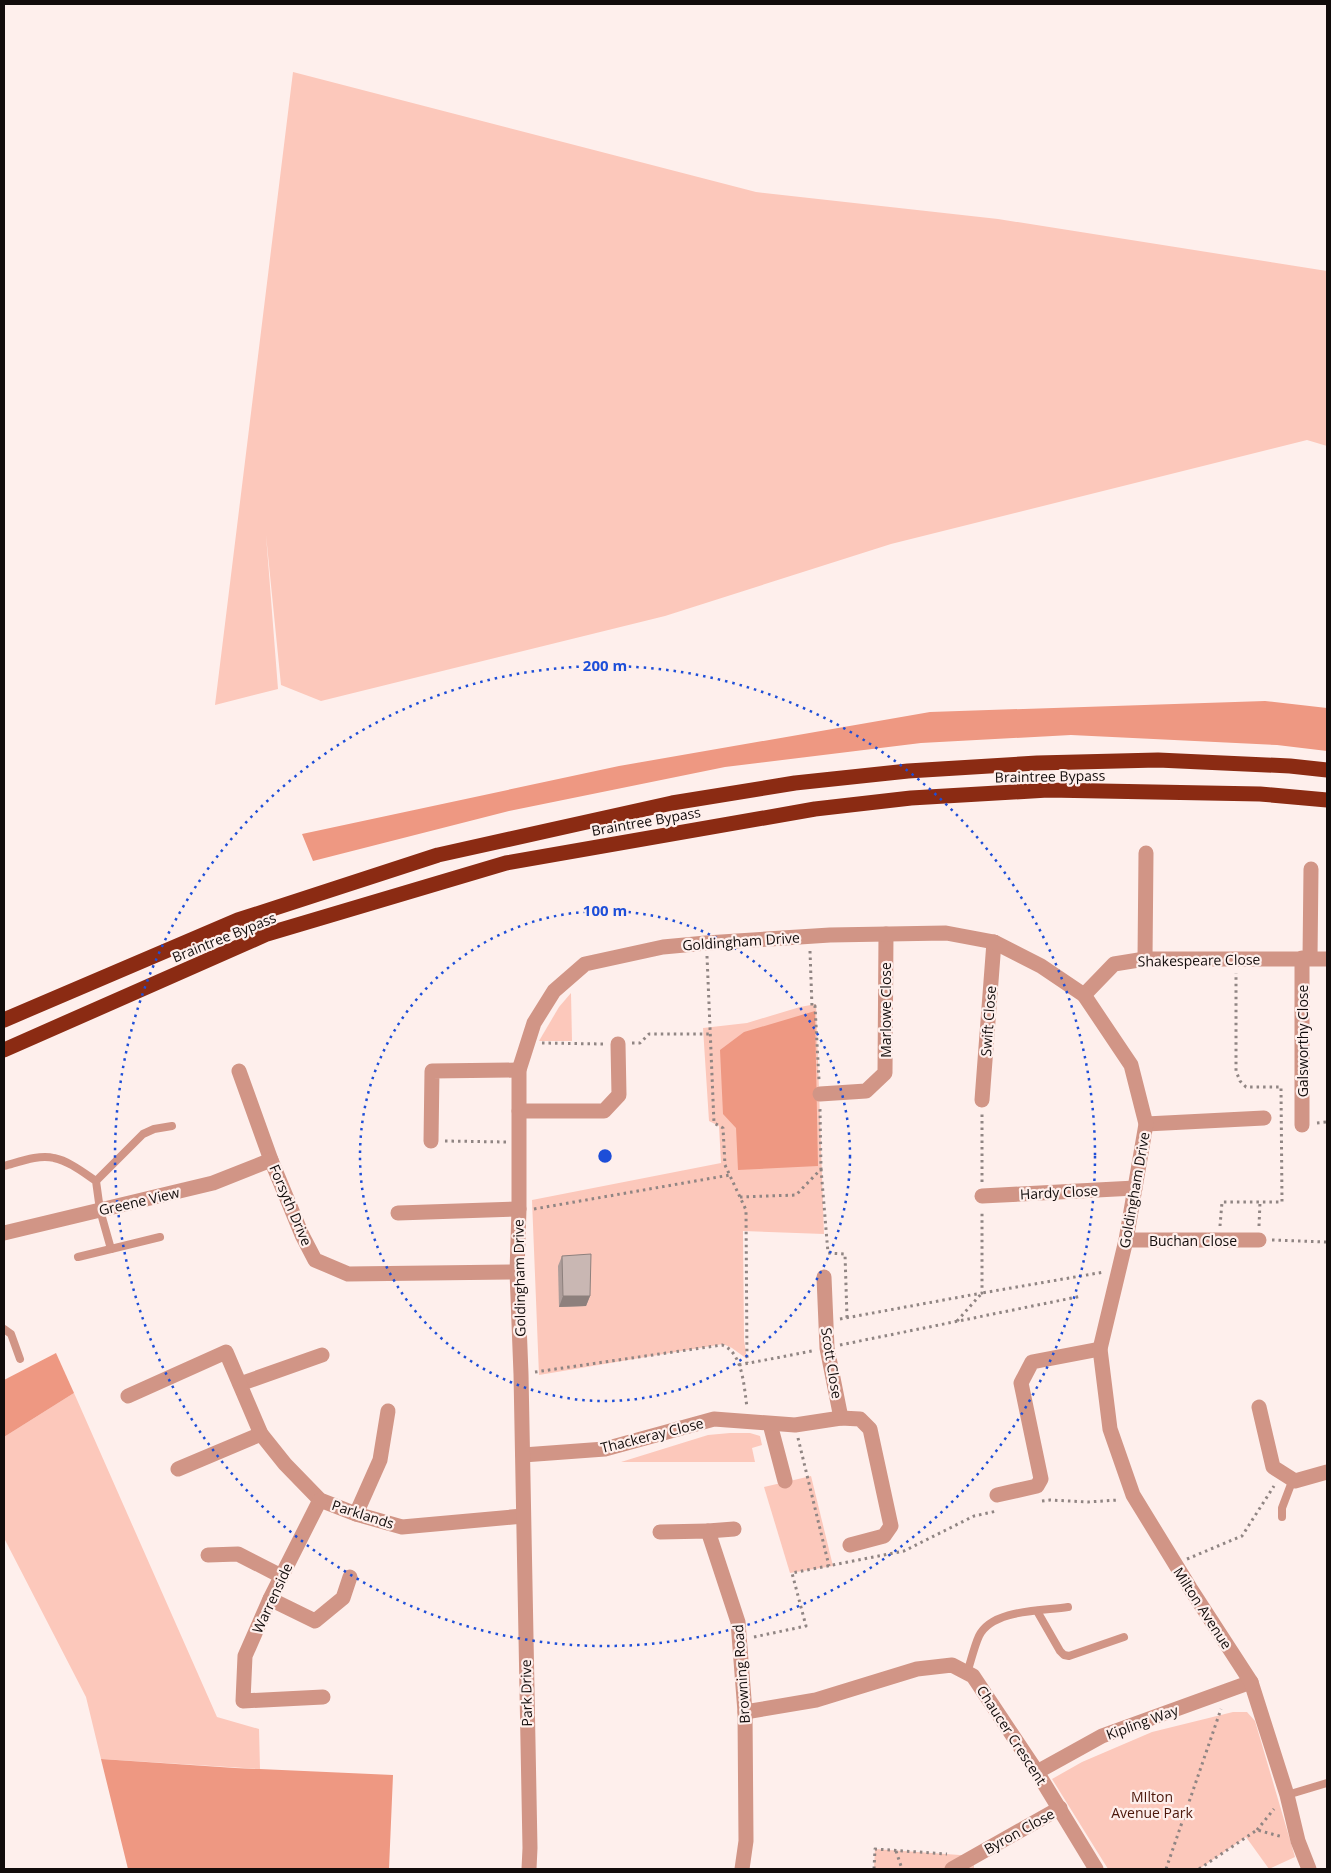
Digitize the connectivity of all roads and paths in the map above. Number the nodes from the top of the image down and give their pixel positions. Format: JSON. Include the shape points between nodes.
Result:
{"nodes":[{"id":1,"x":1327,"y":770,"type":"edge"},
{"id":2,"x":1327,"y":800,"type":"edge"},
{"id":3,"x":1146,"y":853,"type":"dead end"},
{"id":4,"x":1311,"y":869,"type":"dead end"},
{"id":5,"x":886,"y":934,"type":"junction"},
{"id":6,"x":994,"y":942,"type":"junction"},
{"id":7,"x":706,"y":943,"type":"junction"},
{"id":8,"x":1306,"y":958,"type":"junction"},
{"id":9,"x":1327,"y":958,"type":"edge"},
{"id":10,"x":1145,"y":959,"type":"junction"},
{"id":11,"x":1084,"y":996,"type":"junction"},
{"id":12,"x":4,"y":1020,"type":"edge"},
{"id":13,"x":618,"y":1044,"type":"dead end"},
{"id":14,"x":4,"y":1050,"type":"edge"},
{"id":15,"x":519,"y":1070,"type":"junction"},
{"id":16,"x":239,"y":1071,"type":"dead end"},
{"id":17,"x":820,"y":1094,"type":"dead end"},
{"id":18,"x":982,"y":1100,"type":"joint"},
{"id":19,"x":519,"y":1111,"type":"junction"},
{"id":20,"x":1264,"y":1118,"type":"dead end"},
{"id":21,"x":1146,"y":1124,"type":"junction"},
{"id":22,"x":1302,"y":1124,"type":"dead end"},
{"id":23,"x":172,"y":1126,"type":"dead end"},
{"id":24,"x":431,"y":1141,"type":"joint"},
{"id":25,"x":519,"y":1143,"type":"junction"},
{"id":26,"x":271,"y":1160,"type":"junction"},
{"id":27,"x":4,"y":1166,"type":"edge"},
{"id":28,"x":820,"y":1168,"type":"dead end"},
{"id":29,"x":730,"y":1175,"type":"junction"},
{"id":30,"x":96,"y":1182,"type":"junction"},
{"id":31,"x":1135,"y":1188,"type":"junction"},
{"id":32,"x":982,"y":1196,"type":"junction"},
{"id":33,"x":1260,"y":1202,"type":"dead end"},
{"id":34,"x":100,"y":1210,"type":"junction"},
{"id":35,"x":519,"y":1211,"type":"junction"},
{"id":36,"x":398,"y":1213,"type":"dead end"},
{"id":37,"x":4,"y":1233,"type":"edge"},
{"id":38,"x":160,"y":1236,"type":"dead end"},
{"id":39,"x":1126,"y":1240,"type":"junction"},
{"id":40,"x":1259,"y":1240,"type":"junction"},
{"id":41,"x":1327,"y":1242,"type":"edge"},
{"id":42,"x":110,"y":1250,"type":"junction"},
{"id":43,"x":78,"y":1257,"type":"dead end"},
{"id":44,"x":1119,"y":1269,"type":"junction"},
{"id":45,"x":517,"y":1272,"type":"junction"},
{"id":46,"x":824,"y":1278,"type":"dead end"},
{"id":47,"x":982,"y":1293,"type":"junction"},
{"id":48,"x":1082,"y":1296,"type":"dead end"},
{"id":49,"x":957,"y":1320,"type":"junction"},
{"id":50,"x":4,"y":1329,"type":"edge"},
{"id":51,"x":827,"y":1348,"type":"junction"},
{"id":52,"x":1100,"y":1349,"type":"junction"},
{"id":53,"x":322,"y":1355,"type":"dead end"},
{"id":54,"x":20,"y":1359,"type":"dead end"},
{"id":55,"x":747,"y":1363,"type":"junction"},
{"id":56,"x":739,"y":1365,"type":"junction"},
{"id":57,"x":521,"y":1374,"type":"junction"},
{"id":58,"x":240,"y":1384,"type":"junction"},
{"id":59,"x":128,"y":1396,"type":"dead end"},
{"id":60,"x":1259,"y":1407,"type":"dead end"},
{"id":61,"x":388,"y":1411,"type":"dead end"},
{"id":62,"x":841,"y":1418,"type":"junction"},
{"id":63,"x":750,"y":1422,"type":"junction"},
{"id":64,"x":770,"y":1424,"type":"junction"},
{"id":65,"x":795,"y":1425,"type":"junction"},
{"id":66,"x":261,"y":1434,"type":"junction"},
{"id":67,"x":523,"y":1455,"type":"junction"},
{"id":68,"x":178,"y":1469,"type":"dead end"},
{"id":69,"x":1327,"y":1472,"type":"edge"},
{"id":70,"x":1288,"y":1476,"type":"junction"},
{"id":71,"x":785,"y":1481,"type":"dead end"},
{"id":72,"x":997,"y":1495,"type":"dead end"},
{"id":73,"x":1133,"y":1495,"type":"junction"},
{"id":74,"x":320,"y":1500,"type":"junction"},
{"id":75,"x":1034,"y":1503,"type":"dead end"},
{"id":76,"x":1001,"y":1510,"type":"dead end"},
{"id":77,"x":356,"y":1514,"type":"junction"},
{"id":78,"x":523,"y":1516,"type":"junction"},
{"id":79,"x":1282,"y":1517,"type":"dead end"},
{"id":80,"x":734,"y":1529,"type":"dead end"},
{"id":81,"x":708,"y":1531,"type":"junction"},
{"id":82,"x":660,"y":1532,"type":"dead end"},
{"id":83,"x":850,"y":1545,"type":"dead end"},
{"id":84,"x":208,"y":1555,"type":"dead end"},
{"id":85,"x":1175,"y":1564,"type":"junction"},
{"id":86,"x":829,"y":1566,"type":"junction"},
{"id":87,"x":281,"y":1576,"type":"junction"},
{"id":88,"x":350,"y":1576,"type":"dead end"},
{"id":89,"x":270,"y":1598,"type":"junction"},
{"id":90,"x":1068,"y":1607,"type":"dead end"},
{"id":91,"x":1037,"y":1611,"type":"junction"},
{"id":92,"x":1124,"y":1637,"type":"dead end"},
{"id":93,"x":739,"y":1640,"type":"junction"},
{"id":94,"x":967,"y":1673,"type":"junction"},
{"id":95,"x":1251,"y":1682,"type":"junction"},
{"id":96,"x":1227,"y":1691,"type":"junction"},
{"id":97,"x":323,"y":1697,"type":"dead end"},
{"id":98,"x":744,"y":1712,"type":"junction"},
{"id":99,"x":1037,"y":1772,"type":"junction"},
{"id":100,"x":1327,"y":1783,"type":"edge"},
{"id":101,"x":1287,"y":1795,"type":"junction"},
{"id":102,"x":1060,"y":1808,"type":"junction"},
{"id":103,"x":1257,"y":1830,"type":"junction"},
{"id":104,"x":1298,"y":1841,"type":"junction"},
{"id":105,"x":896,"y":1851,"type":"junction"},
{"id":106,"x":974,"y":1856,"type":"junction"},
{"id":107,"x":529,"y":1869,"type":"edge"},
{"id":108,"x":742,"y":1869,"type":"edge"},
{"id":109,"x":874,"y":1869,"type":"edge"},
{"id":110,"x":902,"y":1869,"type":"edge"},
{"id":111,"x":952,"y":1869,"type":"edge"},
{"id":112,"x":1096,"y":1869,"type":"edge"},
{"id":113,"x":1166,"y":1869,"type":"edge"},
{"id":114,"x":1199,"y":1869,"type":"edge"},
{"id":115,"x":1309,"y":1869,"type":"edge"}],
"edges":[{"from":1,"to":12,"type":"highway","name":"Braintree Bypass","via":[[1158,760],[1037,763],[795,783],[672,803],[438,855],[238,920]]},
{"from":2,"to":14,"type":"highway","name":"Braintree Bypass","via":[[1260,794],[1048,790],[911,798],[815,809],[506,863],[267,934]]},
{"from":3,"to":10,"type":"street"},
{"from":4,"to":8,"type":"street","name":"Galsworthy Close"},
{"from":5,"to":6,"type":"street","name":"Goldingham Drive","via":[[946,933]]},
{"from":5,"to":7,"type":"street","name":"Goldingham Drive"},
{"from":5,"to":17,"type":"street","name":"Marlowe Close","via":[[885,1073],[866,1091]]},
{"from":6,"to":11,"type":"street","name":"Goldingham Drive","via":[[1041,966]]},
{"from":6,"to":18,"type":"street","name":"Swift Close"},
{"from":7,"to":15,"type":"street","name":"Goldingham Drive","via":[[663,947],[585,964],[554,991],[534,1023]]},
{"from":7,"to":29,"type":"path","via":[[714,1123],[723,1128],[725,1165]]},
{"from":8,"to":9,"type":"street","name":"Shakespeare Close"},
{"from":8,"to":10,"type":"street","name":"Shakespeare Close"},
{"from":8,"to":22,"type":"street","name":"Galsworthy Close"},
{"from":10,"to":11,"type":"street","name":"Shakespeare Close","via":[[1114,964]]},
{"from":11,"to":21,"type":"street","name":"Goldingham Drive","via":[[1131,1065]]},
{"from":13,"to":19,"type":"street","via":[[618,1095],[604,1111]]},
{"from":15,"to":19,"type":"street","name":"Goldingham Drive"},
{"from":15,"to":24,"type":"street","via":[[432,1071]]},
{"from":16,"to":26,"type":"street","name":"Forsyth Drive"},
{"from":18,"to":32,"type":"path"},
{"from":19,"to":25,"type":"street","name":"Goldingham Drive"},
{"from":20,"to":21,"type":"street"},
{"from":21,"to":31,"type":"street","name":"Goldingham Drive"},
{"from":23,"to":30,"type":"lane","via":[[144,1134]]},
{"from":24,"to":25,"type":"path"},
{"from":25,"to":35,"type":"street","name":"Goldingham Drive"},
{"from":26,"to":34,"type":"street","name":"Greene View","via":[[213,1183]]},
{"from":26,"to":45,"type":"street","name":"Forsyth Drive","via":[[315,1260],[348,1274]]},
{"from":27,"to":30,"type":"lane","via":[[40,1157],[54,1158]]},
{"from":28,"to":47,"type":"path","via":[[828,1254],[845,1254],[847,1318]]},
{"from":29,"to":35,"type":"path"},
{"from":29,"to":55,"type":"path","via":[[746,1210]]},
{"from":30,"to":34,"type":"lane"},
{"from":31,"to":32,"type":"street","name":"Hardy Close"},
{"from":31,"to":39,"type":"street","name":"Goldingham Drive"},
{"from":32,"to":47,"type":"path"},
{"from":33,"to":40,"type":"path"},
{"from":34,"to":37,"type":"street","name":"Greene View"},
{"from":34,"to":42,"type":"lane"},
{"from":35,"to":36,"type":"street"},
{"from":35,"to":45,"type":"street","name":"Goldingham Drive"},
{"from":38,"to":42,"type":"lane"},
{"from":39,"to":40,"type":"street","name":"Buchan Close"},
{"from":39,"to":44,"type":"street","name":"Goldingham Drive"},
{"from":40,"to":41,"type":"path"},
{"from":42,"to":43,"type":"lane"},
{"from":44,"to":47,"type":"path"},
{"from":44,"to":52,"type":"street","name":"Goldingham Drive"},
{"from":45,"to":57,"type":"street","name":"Goldingham Drive"},
{"from":46,"to":51,"type":"street","name":"Scott Close"},
{"from":47,"to":49,"type":"path"},
{"from":48,"to":49,"type":"path"},
{"from":49,"to":51,"type":"path"},
{"from":50,"to":54,"type":"lane","via":[[11,1334]]},
{"from":51,"to":55,"type":"path"},
{"from":51,"to":62,"type":"street","name":"Scott Close"},
{"from":52,"to":72,"type":"street","via":[[1032,1362],[1021,1383],[1041,1479],[1037,1486]]},
{"from":52,"to":73,"type":"street","name":"Milton Avenue","via":[[1110,1428]]},
{"from":53,"to":58,"type":"street"},
{"from":55,"to":56,"type":"path"},
{"from":56,"to":57,"type":"path","via":[[728,1347],[722,1345]]},
{"from":56,"to":63,"type":"path"},
{"from":57,"to":67,"type":"street","name":"Goldingham Drive"},
{"from":58,"to":59,"type":"street","name":"Parklands","via":[[226,1352]]},
{"from":58,"to":66,"type":"street","name":"Parklands"},
{"from":60,"to":70,"type":"street","via":[[1271,1430],[1273,1467]]},
{"from":61,"to":77,"type":"street","via":[[380,1460]]},
{"from":62,"to":65,"type":"street","name":"Thackeray Close"},
{"from":62,"to":83,"type":"street","name":"Thackeray Close","via":[[860,1419],[870,1429],[891,1526],[884,1536]]},
{"from":63,"to":64,"type":"street","name":"Thackeray Close"},
{"from":63,"to":67,"type":"street","name":"Thackeray Close","via":[[714,1419],[606,1449]]},
{"from":64,"to":65,"type":"street","name":"Thackeray Close"},
{"from":64,"to":71,"type":"street"},
{"from":65,"to":86,"type":"path"},
{"from":66,"to":68,"type":"street"},
{"from":66,"to":74,"type":"street","name":"Parklands"},
{"from":67,"to":78,"type":"street","name":"Goldingham Drive"},
{"from":69,"to":70,"type":"street","via":[[1295,1481]]},
{"from":70,"to":79,"type":"lane"},
{"from":70,"to":85,"type":"path","via":[[1242,1536]]},
{"from":73,"to":75,"type":"path","via":[[1097,1502],[1050,1500]]},
{"from":73,"to":85,"type":"street","name":"Milton Avenue"},
{"from":74,"to":77,"type":"street","name":"Parklands"},
{"from":74,"to":87,"type":"street","name":"Warrenside"},
{"from":76,"to":86,"type":"path","via":[[974,1516],[904,1551]]},
{"from":77,"to":78,"type":"street","name":"Parklands","via":[[402,1527]]},
{"from":78,"to":107,"type":"street","name":"Park Drive"},
{"from":80,"to":81,"type":"street"},
{"from":81,"to":82,"type":"street"},
{"from":81,"to":93,"type":"street","name":"Browning Road","via":[[738,1622]]},
{"from":84,"to":87,"type":"street","via":[[238,1554]]},
{"from":85,"to":95,"type":"street","name":"Milton Avenue"},
{"from":86,"to":93,"type":"path","via":[[792,1573],[806,1626]]},
{"from":87,"to":89,"type":"street","name":"Warrenside"},
{"from":88,"to":89,"type":"street","via":[[343,1598],[315,1620]]},
{"from":89,"to":97,"type":"street","name":"Warrenside","via":[[245,1656],[243,1701]]},
{"from":90,"to":91,"type":"lane"},
{"from":91,"to":92,"type":"lane","via":[[1064,1655]]},
{"from":91,"to":94,"type":"lane","via":[[1000,1617],[988,1624],[980,1635]]},
{"from":93,"to":98,"type":"street","name":"Browning Road"},
{"from":94,"to":98,"type":"street","name":"Chaucer Crescent","via":[[952,1665],[917,1669],[816,1700]]},
{"from":94,"to":99,"type":"street","name":"Chaucer Crescent","via":[[973,1676]]},
{"from":95,"to":96,"type":"street","name":"Kipling Way"},
{"from":95,"to":101,"type":"street","name":"Milton Avenue"},
{"from":96,"to":99,"type":"street","name":"Kipling Way","via":[[1102,1736]]},
{"from":96,"to":113,"type":"path"},
{"from":98,"to":108,"type":"street","name":"Browning Road","via":[[746,1841]]},
{"from":99,"to":102,"type":"street","name":"Chaucer Crescent"},
{"from":100,"to":101,"type":"lane"},
{"from":101,"to":103,"type":"path"},
{"from":101,"to":104,"type":"street","name":"Milton Avenue"},
{"from":102,"to":106,"type":"street","name":"Byron Close"},
{"from":102,"to":112,"type":"street","name":"Chaucer Crescent"},
{"from":103,"to":104,"type":"path"},
{"from":103,"to":114,"type":"path"},
{"from":104,"to":115,"type":"street","name":"Milton Avenue"},
{"from":105,"to":106,"type":"path"},
{"from":105,"to":109,"type":"path","via":[[875,1849]]},
{"from":105,"to":110,"type":"path"},
{"from":106,"to":111,"type":"street","name":"Byron Close"}]}
